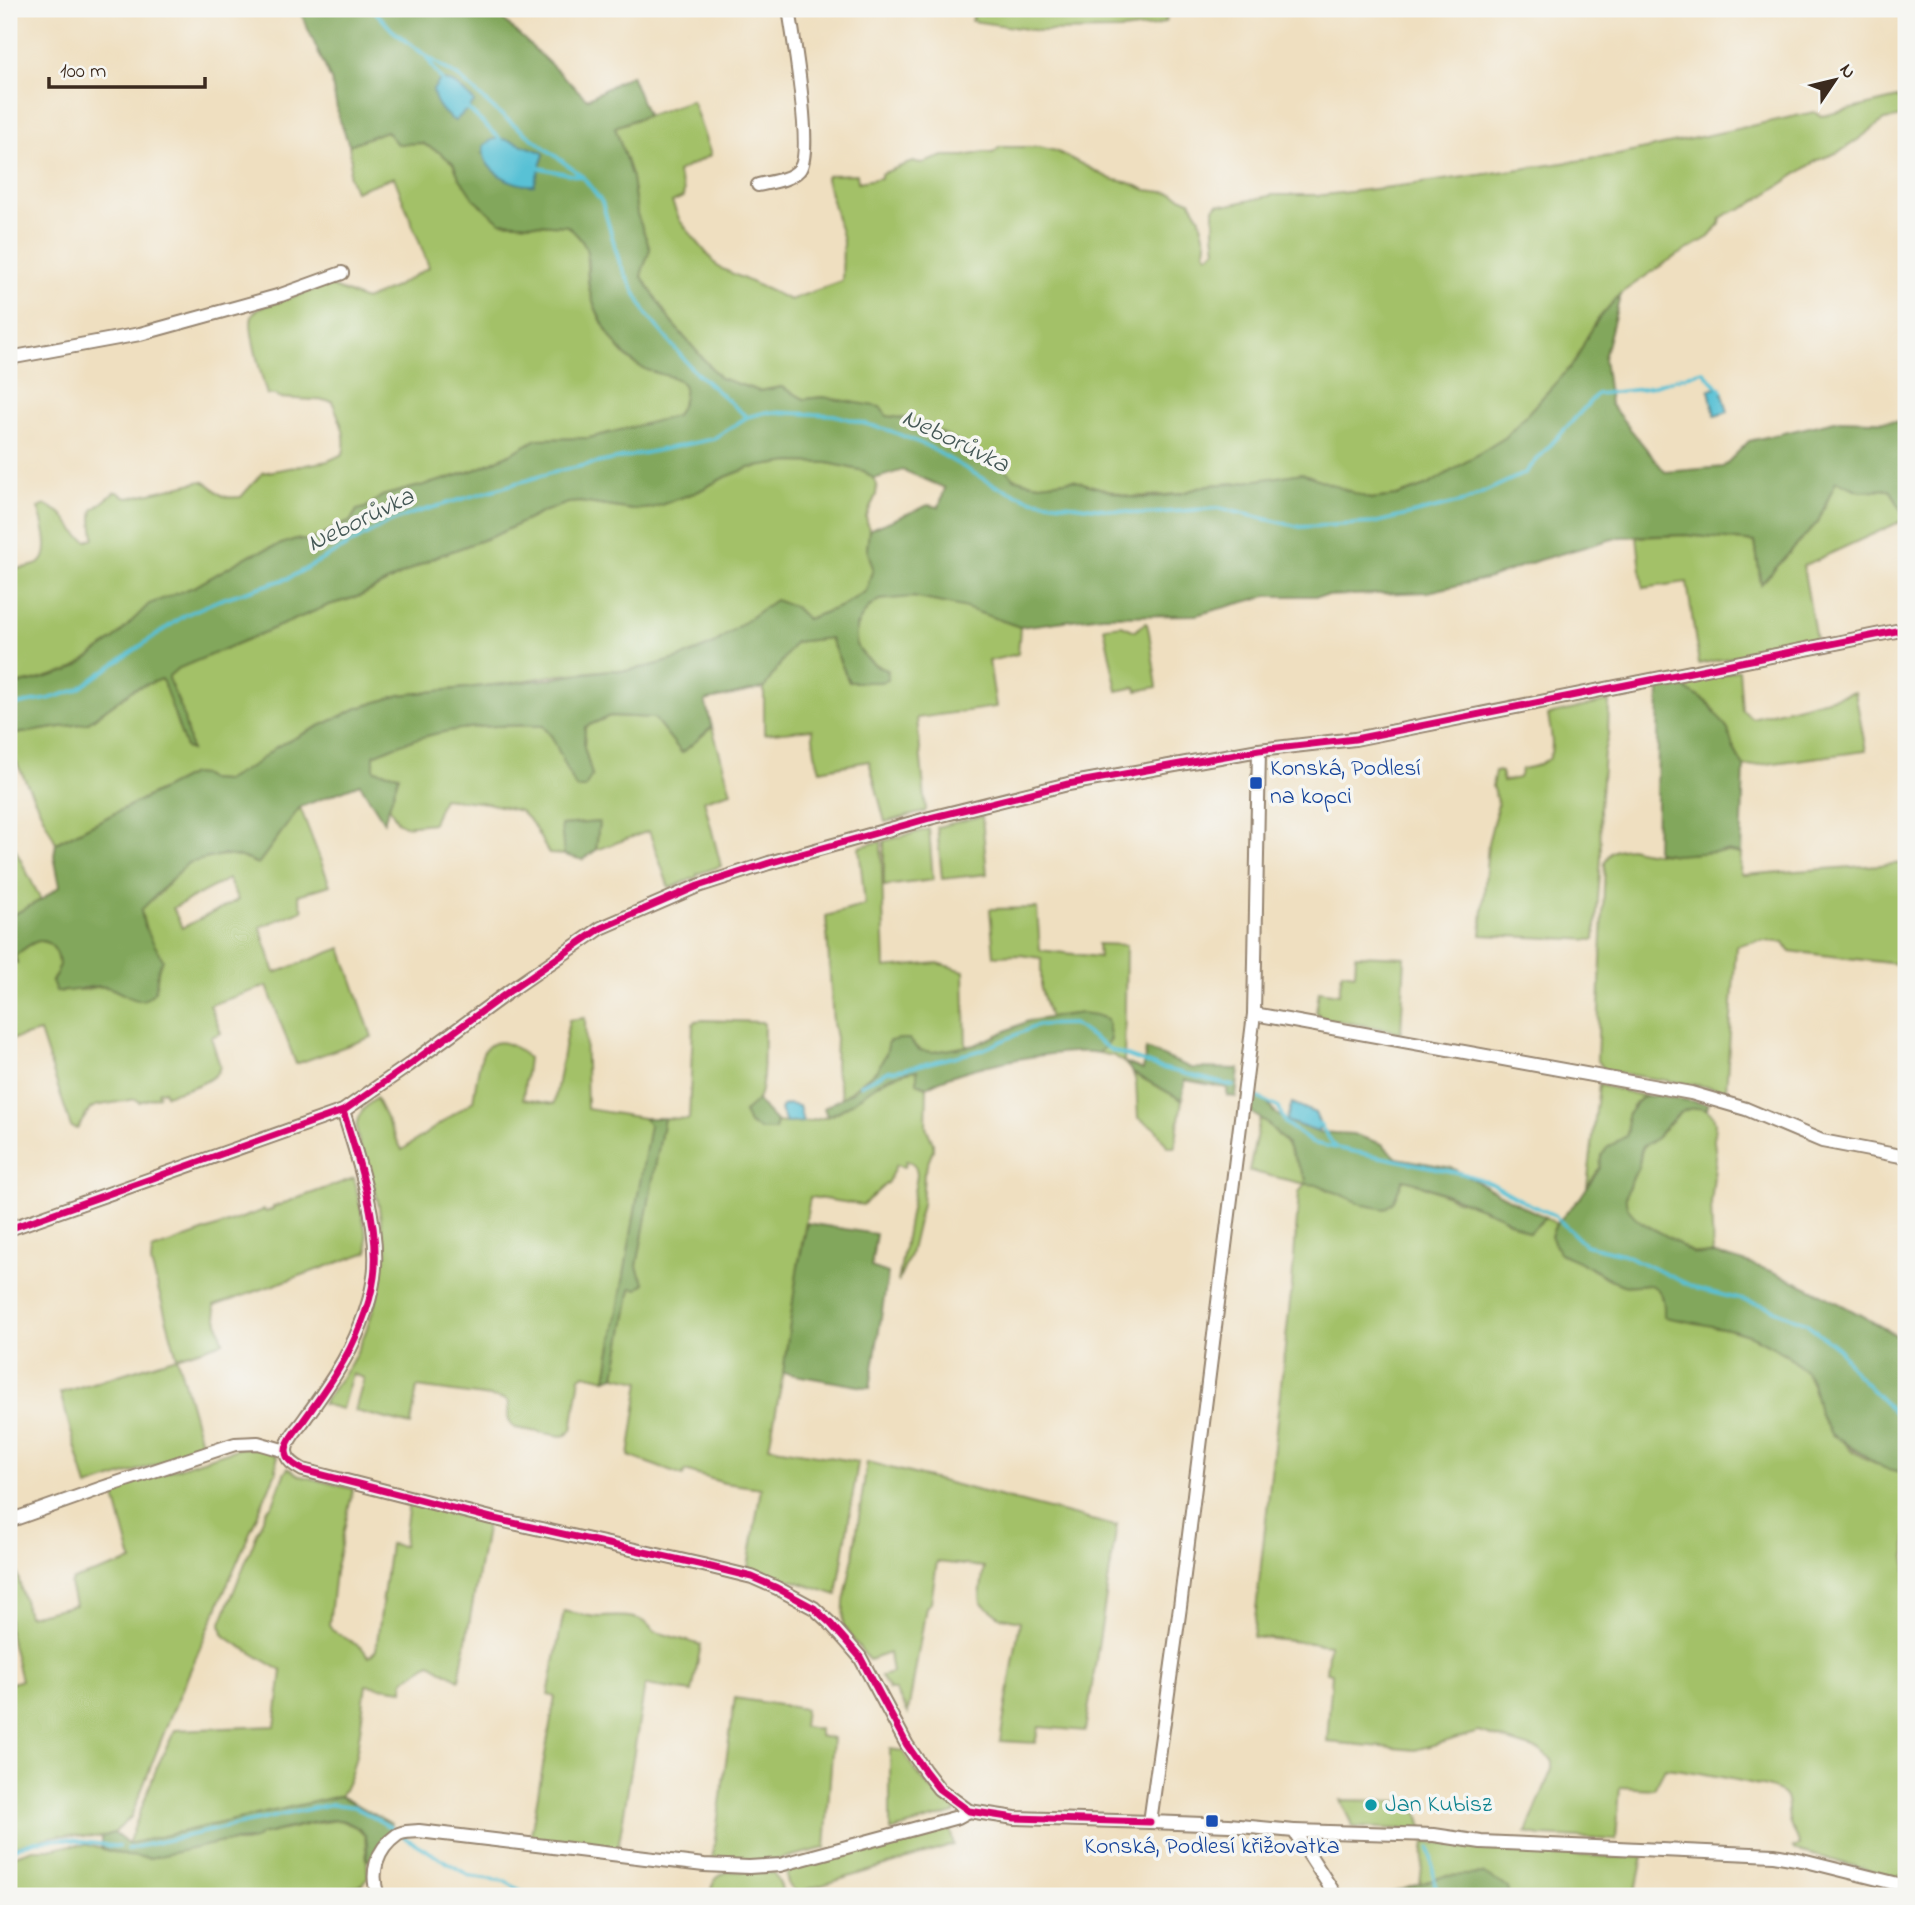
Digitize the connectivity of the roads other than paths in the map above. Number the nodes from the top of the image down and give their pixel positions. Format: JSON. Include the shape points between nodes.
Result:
{"nodes":[{"id":1,"x":789,"y":9,"type":"edge"},
{"id":2,"x":758,"y":185,"type":"dead end"},
{"id":3,"x":342,"y":272,"type":"dead end"},
{"id":4,"x":9,"y":358,"type":"edge"},
{"id":5,"x":1906,"y":629,"type":"edge"},
{"id":6,"x":1259,"y":750,"type":"junction"},
{"id":7,"x":1254,"y":1014,"type":"junction"},
{"id":8,"x":343,"y":1111,"type":"junction"},
{"id":9,"x":1906,"y":1157,"type":"edge"},
{"id":10,"x":9,"y":1230,"type":"edge"},
{"id":11,"x":286,"y":1451,"type":"junction"},
{"id":12,"x":9,"y":1521,"type":"edge"},
{"id":13,"x":969,"y":1811,"type":"junction"},
{"id":14,"x":1150,"y":1822,"type":"junction"},
{"id":15,"x":1294,"y":1831,"type":"junction"},
{"id":16,"x":1906,"y":1886,"type":"edge"},
{"id":17,"x":377,"y":1896,"type":"edge"},
{"id":18,"x":1336,"y":1896,"type":"edge"}],
"edges":[{"from":1,"to":2,"type":"street","via":[[803,165],[789,177]]},
{"from":3,"to":4,"type":"street","via":[[281,295],[139,334]]},
{"from":5,"to":6,"type":"street","via":[[1355,739]]},
{"from":6,"to":7,"type":"street"},
{"from":6,"to":8,"type":"street","via":[[1056,787],[698,886],[601,928]]},
{"from":7,"to":9,"type":"street","via":[[1691,1093],[1746,1109],[1822,1141]]},
{"from":7,"to":14,"type":"street"},
{"from":8,"to":10,"type":"street"},
{"from":8,"to":11,"type":"street","via":[[374,1232],[374,1278],[348,1352],[290,1438]]},
{"from":11,"to":12,"type":"street","via":[[258,1443],[235,1444]]},
{"from":11,"to":13,"type":"street","via":[[289,1461],[303,1471],[752,1577],[796,1597],[814,1608],[860,1657],[925,1771],[939,1790]]},
{"from":13,"to":14,"type":"street","via":[[1015,1818]]},
{"from":13,"to":17,"type":"street","via":[[792,1862],[749,1867],[419,1831],[398,1833],[376,1863]]},
{"from":14,"to":15,"type":"street"},
{"from":15,"to":16,"type":"street","via":[[1774,1855]]},
{"from":15,"to":18,"type":"street"}]}
